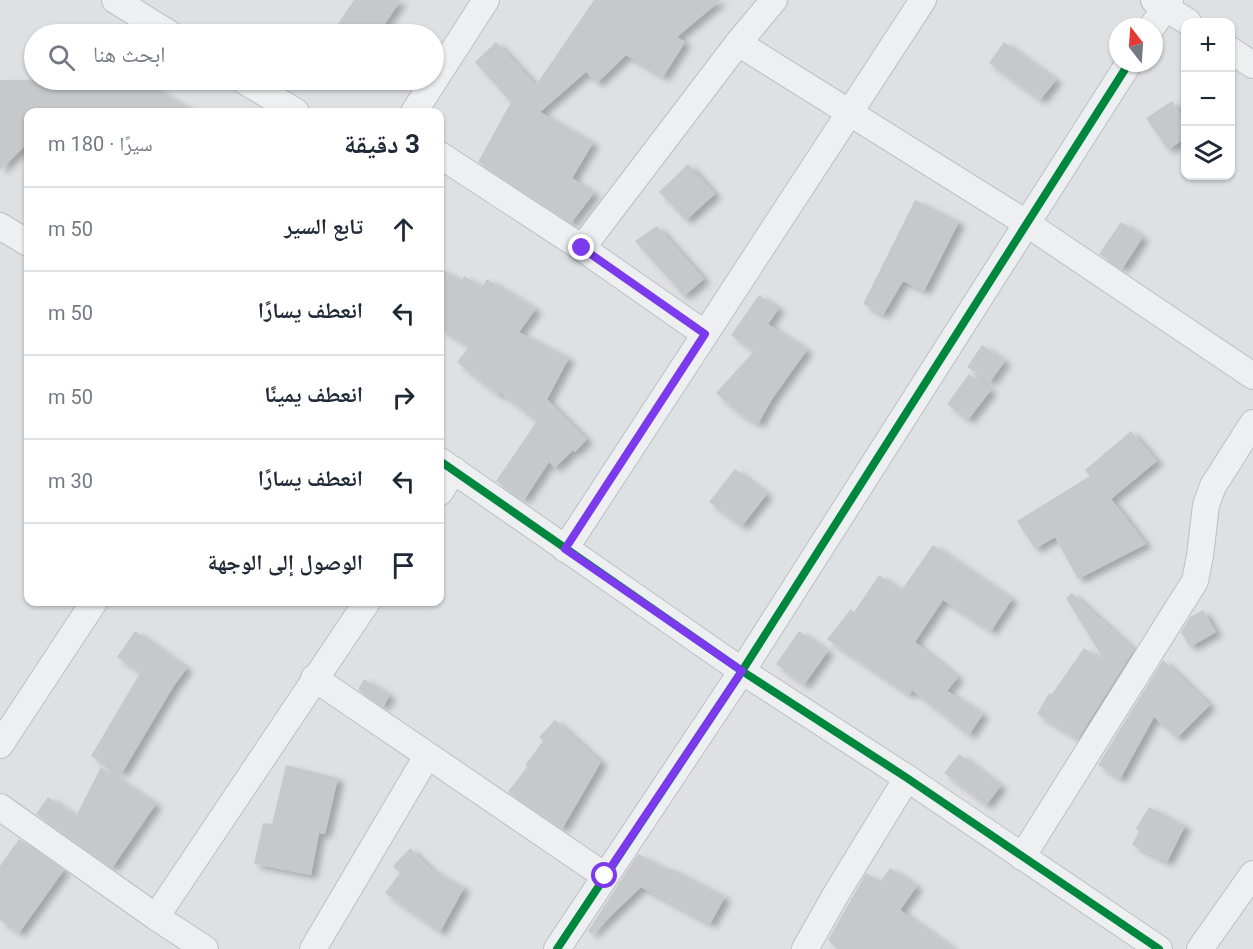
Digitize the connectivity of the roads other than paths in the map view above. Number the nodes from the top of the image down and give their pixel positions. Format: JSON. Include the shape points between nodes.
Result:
{"nodes":[{"id":1,"x":114,"y":0,"type":"edge"},
{"id":2,"x":486,"y":0,"type":"edge"},
{"id":3,"x":774,"y":0,"type":"edge"},
{"id":4,"x":923,"y":0,"type":"edge"},
{"id":5,"x":1160,"y":9,"type":"edge"},
{"id":6,"x":1181,"y":19,"type":"edge"},
{"id":7,"x":154,"y":24,"type":"edge"},
{"id":8,"x":738,"y":43,"type":"junction"},
{"id":9,"x":1235,"y":53,"type":"edge"},
{"id":10,"x":444,"y":65,"type":"edge"},
{"id":11,"x":1253,"y":65,"type":"edge"},
{"id":12,"x":1123,"y":72,"type":"edge"},
{"id":13,"x":260,"y":90,"type":"edge"},
{"id":14,"x":428,"y":90,"type":"edge"},
{"id":15,"x":289,"y":108,"type":"edge"},
{"id":16,"x":417,"y":108,"type":"edge"},
{"id":17,"x":850,"y":112,"type":"junction"},
{"id":18,"x":444,"y":158,"type":"edge"},
{"id":19,"x":1026,"y":222,"type":"junction"},
{"id":20,"x":0,"y":226,"type":"edge"},
{"id":21,"x":24,"y":241,"type":"edge"},
{"id":22,"x":582,"y":248,"type":"junction"},
{"id":23,"x":705,"y":334,"type":"junction"},
{"id":24,"x":1253,"y":376,"type":"edge"},
{"id":25,"x":1253,"y":423,"type":"edge"},
{"id":26,"x":447,"y":465,"type":"edge"},
{"id":27,"x":565,"y":549,"type":"junction"},
{"id":28,"x":91,"y":606,"type":"edge"},
{"id":29,"x":364,"y":606,"type":"edge"},
{"id":30,"x":742,"y":671,"type":"junction"},
{"id":31,"x":314,"y":678,"type":"junction"},
{"id":32,"x":0,"y":745,"type":"edge"},
{"id":33,"x":427,"y":756,"type":"junction"},
{"id":34,"x":907,"y":778,"type":"junction"},
{"id":35,"x":0,"y":807,"type":"edge"},
{"id":36,"x":1022,"y":857,"type":"junction"},
{"id":37,"x":1253,"y":874,"type":"edge"},
{"id":38,"x":605,"y":876,"type":"junction"},
{"id":39,"x":156,"y":917,"type":"junction"},
{"id":40,"x":205,"y":949,"type":"edge"},
{"id":41,"x":313,"y":949,"type":"edge"},
{"id":42,"x":557,"y":949,"type":"edge"},
{"id":43,"x":805,"y":949,"type":"edge"},
{"id":44,"x":1159,"y":949,"type":"edge"},
{"id":45,"x":1200,"y":949,"type":"edge"}],
"edges":[{"from":1,"to":7,"type":"street"},
{"from":2,"to":10,"type":"street"},
{"from":3,"to":8,"type":"street"},
{"from":4,"to":17,"type":"street"},
{"from":5,"to":6,"type":"street"},
{"from":8,"to":17,"type":"street"},
{"from":8,"to":22,"type":"street"},
{"from":9,"to":11,"type":"street"},
{"from":12,"to":19,"type":"street"},
{"from":13,"to":15,"type":"street"},
{"from":14,"to":16,"type":"street"},
{"from":17,"to":19,"type":"street"},
{"from":17,"to":23,"type":"street"},
{"from":18,"to":22,"type":"street"},
{"from":19,"to":24,"type":"street"},
{"from":19,"to":30,"type":"street"},
{"from":20,"to":21,"type":"street"},
{"from":22,"to":23,"type":"street"},
{"from":23,"to":27,"type":"street"},
{"from":25,"to":36,"type":"street","via":[[1213,486],[1206,505],[1194,581]]},
{"from":26,"to":27,"type":"street"},
{"from":27,"to":30,"type":"street"},
{"from":28,"to":32,"type":"street"},
{"from":29,"to":31,"type":"street"},
{"from":30,"to":34,"type":"street"},
{"from":30,"to":38,"type":"street"},
{"from":31,"to":33,"type":"street"},
{"from":31,"to":39,"type":"street"},
{"from":33,"to":38,"type":"street"},
{"from":33,"to":41,"type":"street"},
{"from":34,"to":36,"type":"street"},
{"from":34,"to":43,"type":"street"},
{"from":35,"to":39,"type":"street"},
{"from":36,"to":44,"type":"street"},
{"from":37,"to":45,"type":"street"},
{"from":38,"to":42,"type":"street"},
{"from":39,"to":40,"type":"street"}]}
